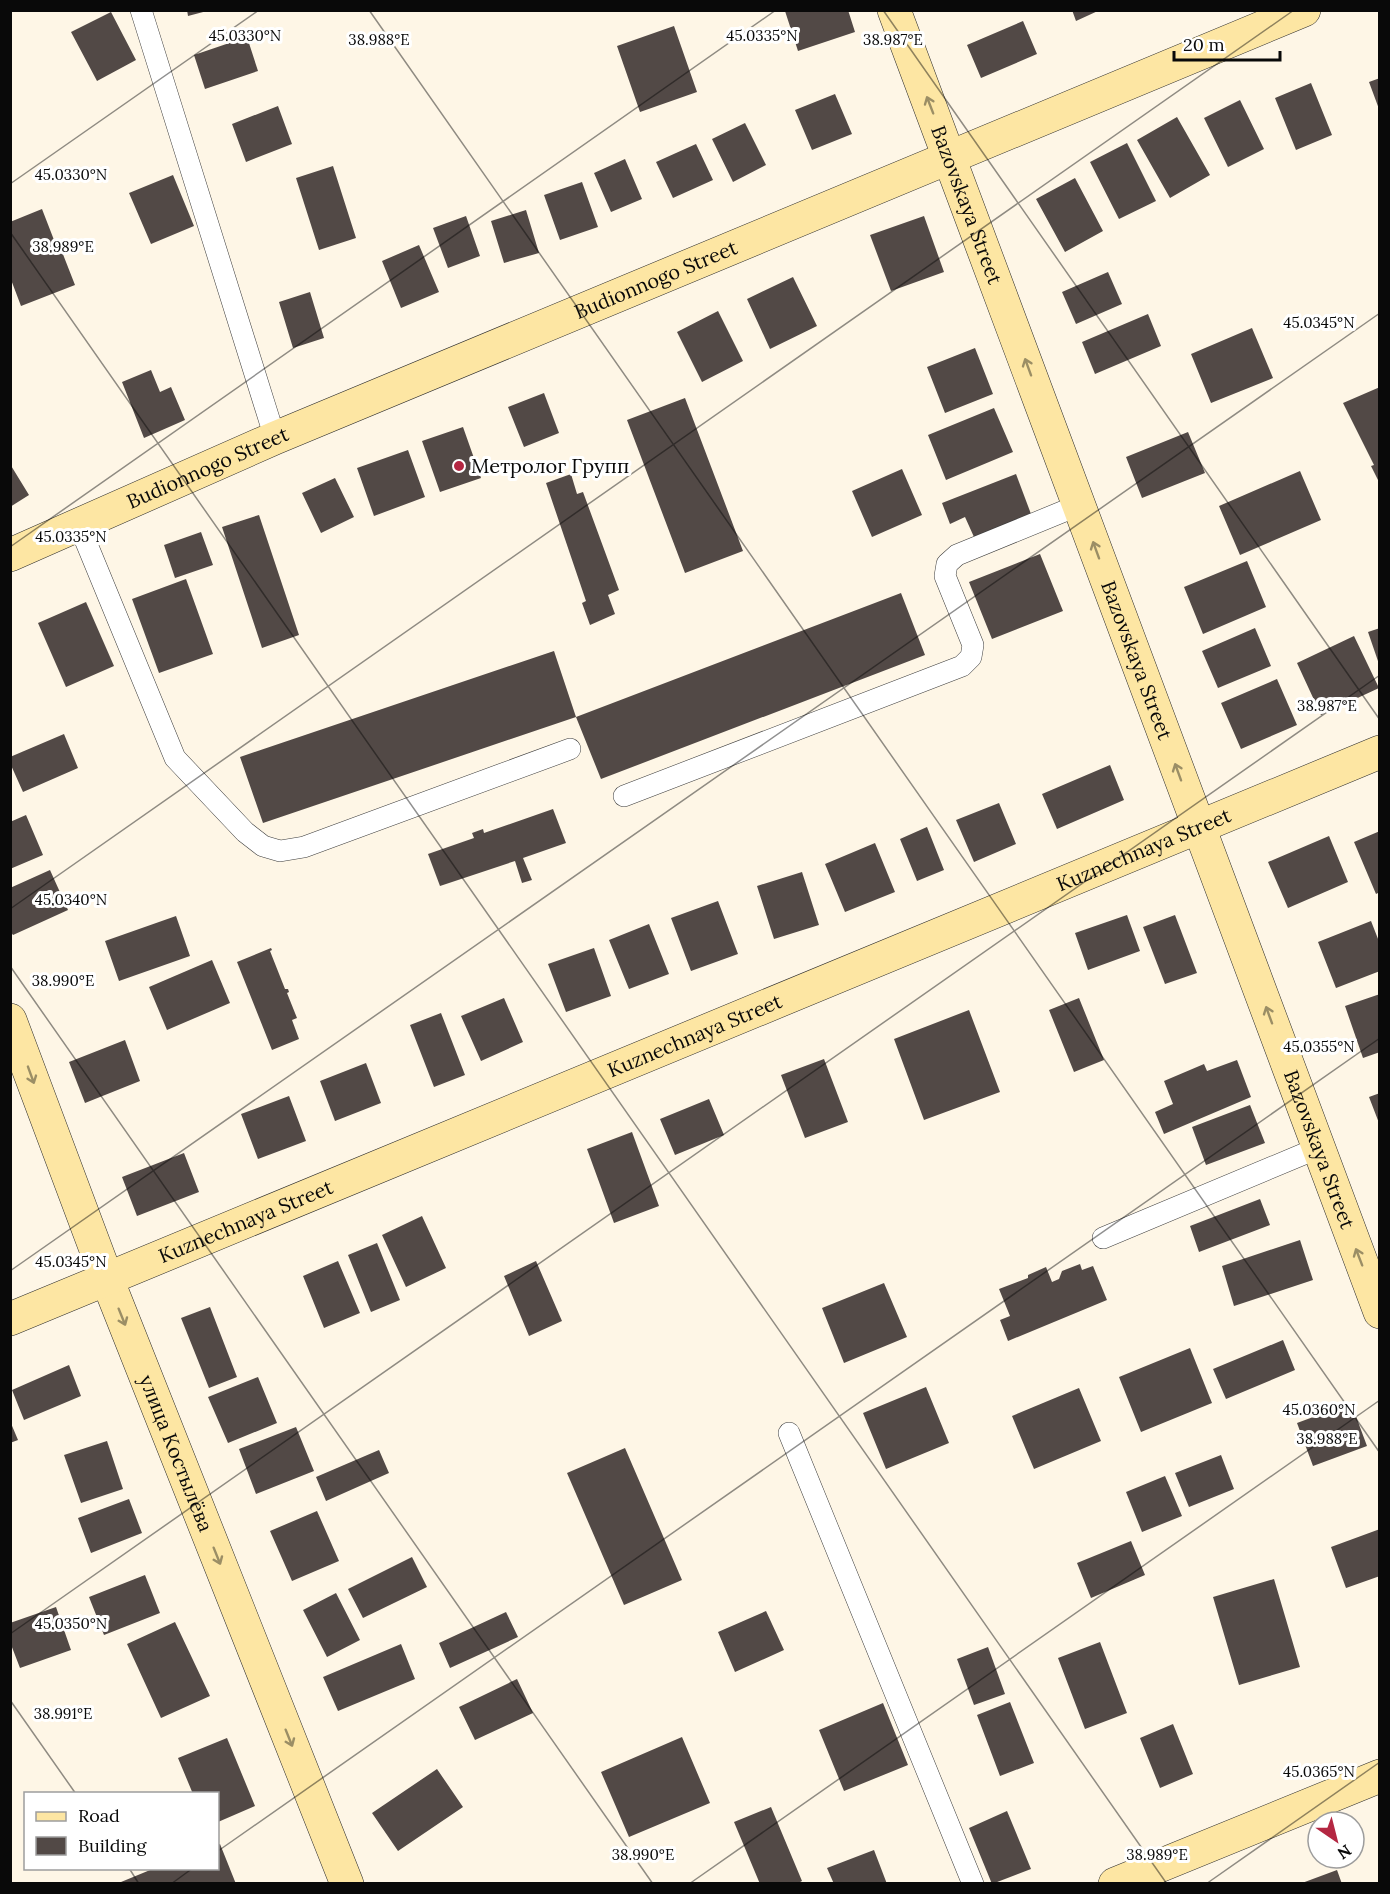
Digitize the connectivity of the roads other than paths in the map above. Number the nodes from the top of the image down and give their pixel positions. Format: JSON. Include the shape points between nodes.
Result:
{"nodes":[{"id":1,"x":141,"y":10,"type":"edge"},
{"id":2,"x":894,"y":10,"type":"edge"},
{"id":3,"x":1304,"y":10,"type":"edge"},
{"id":4,"x":950,"y":157,"type":"junction"},
{"id":5,"x":275,"y":438,"type":"junction"},
{"id":6,"x":1079,"y":505,"type":"junction"},
{"id":7,"x":79,"y":525,"type":"junction"},
{"id":8,"x":10,"y":555,"type":"edge"},
{"id":9,"x":570,"y":749,"type":"dead end"},
{"id":10,"x":1380,"y":752,"type":"edge"},
{"id":11,"x":624,"y":796,"type":"dead end"},
{"id":12,"x":1198,"y":827,"type":"junction"},
{"id":13,"x":10,"y":1020,"type":"edge"},
{"id":14,"x":1318,"y":1148,"type":"junction"},
{"id":15,"x":1103,"y":1238,"type":"dead end"},
{"id":16,"x":107,"y":1280,"type":"junction"},
{"id":17,"x":1380,"y":1312,"type":"edge"},
{"id":18,"x":10,"y":1319,"type":"edge"},
{"id":19,"x":789,"y":1433,"type":"dead end"},
{"id":20,"x":1380,"y":1776,"type":"edge"},
{"id":21,"x":347,"y":1884,"type":"edge"},
{"id":22,"x":973,"y":1884,"type":"edge"},
{"id":23,"x":1115,"y":1884,"type":"edge"}],
"edges":[{"from":1,"to":5,"type":"lane"},
{"from":4,"to":2,"type":"street","name":"Bazovskaya Street","one_way":true},
{"from":3,"to":4,"type":"street","name":"Budionnogo Street"},
{"from":4,"to":5,"type":"street","name":"Budionnogo Street"},
{"from":6,"to":4,"type":"street","name":"Bazovskaya Street","one_way":true},
{"from":5,"to":7,"type":"street","name":"Budionnogo Street"},
{"from":6,"to":11,"type":"lane","via":[[957,555],[947,564],[945,576],[973,645],[971,657],[962,666]]},
{"from":12,"to":6,"type":"street","name":"Bazovskaya Street","one_way":true},
{"from":7,"to":8,"type":"street","name":"Budionnogo Street"},
{"from":7,"to":9,"type":"lane","via":[[175,758],[263,846],[280,851],[304,847]]},
{"from":10,"to":12,"type":"street","name":"Kuznechnaya Street"},
{"from":14,"to":12,"type":"street","name":"Bazovskaya Street","one_way":true},
{"from":12,"to":16,"type":"street","name":"Kuznechnaya Street"},
{"from":13,"to":16,"type":"street","name":"улица Костылёва","one_way":true},
{"from":14,"to":15,"type":"lane"},
{"from":17,"to":14,"type":"street","name":"Bazovskaya Street","one_way":true},
{"from":16,"to":18,"type":"street","name":"Kuznechnaya Street"},
{"from":16,"to":21,"type":"street","name":"улица Костылёва","one_way":true},
{"from":19,"to":22,"type":"lane"},
{"from":20,"to":23,"type":"street"}]}
